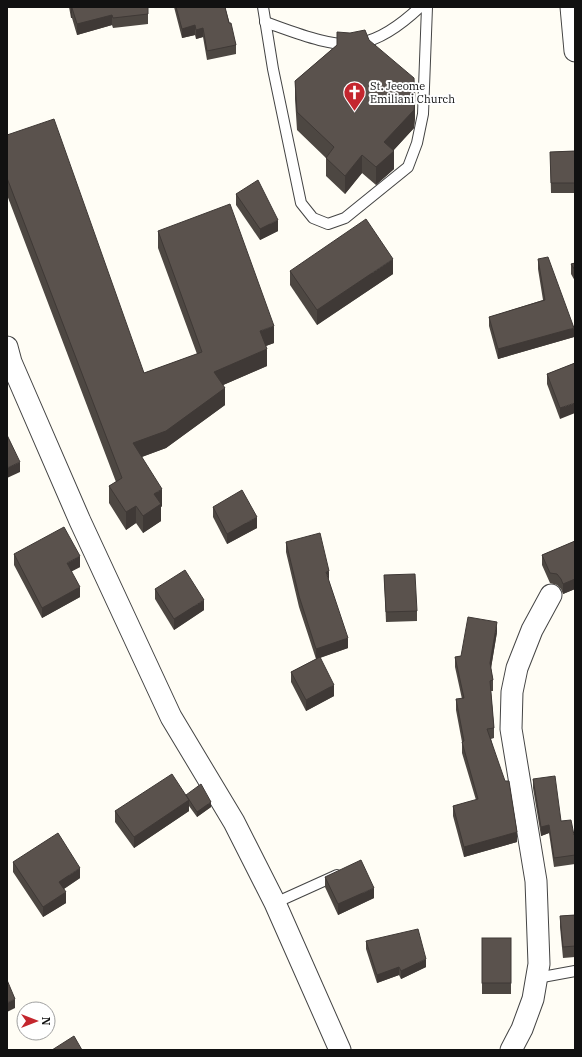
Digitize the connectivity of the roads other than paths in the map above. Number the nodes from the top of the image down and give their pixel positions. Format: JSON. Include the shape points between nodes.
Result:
{"nodes":[{"id":1,"x":263,"y":7,"type":"edge"},
{"id":2,"x":420,"y":7,"type":"edge"},
{"id":3,"x":427,"y":7,"type":"edge"},
{"id":4,"x":572,"y":7,"type":"edge"},
{"id":5,"x":265,"y":22,"type":"junction"},
{"id":6,"x":575,"y":51,"type":"edge"},
{"id":7,"x":8,"y":358,"type":"edge"},
{"id":8,"x":551,"y":595,"type":"dead end"},
{"id":9,"x":345,"y":871,"type":"edge"},
{"id":10,"x":275,"y":903,"type":"junction"},
{"id":11,"x":575,"y":971,"type":"edge"},
{"id":12,"x":537,"y":978,"type":"junction"},
{"id":13,"x":340,"y":1050,"type":"edge"},
{"id":14,"x":511,"y":1050,"type":"edge"}],
"edges":[{"from":1,"to":5,"type":"lane"},
{"from":2,"to":5,"type":"lane","via":[[380,37],[360,44],[334,43]]},
{"from":3,"to":5,"type":"lane","via":[[423,114],[417,143],[408,167],[345,218],[328,224],[313,218],[301,203]]},
{"from":4,"to":6,"type":"street"},
{"from":7,"to":10,"type":"street","via":[[171,717],[234,822]]},
{"from":8,"to":12,"type":"street","via":[[532,630],[517,668],[512,692],[511,729],[536,881],[539,964]]},
{"from":9,"to":10,"type":"lane"},
{"from":10,"to":13,"type":"street"},
{"from":11,"to":12,"type":"lane"},
{"from":12,"to":14,"type":"street","via":[[533,999]]}]}
